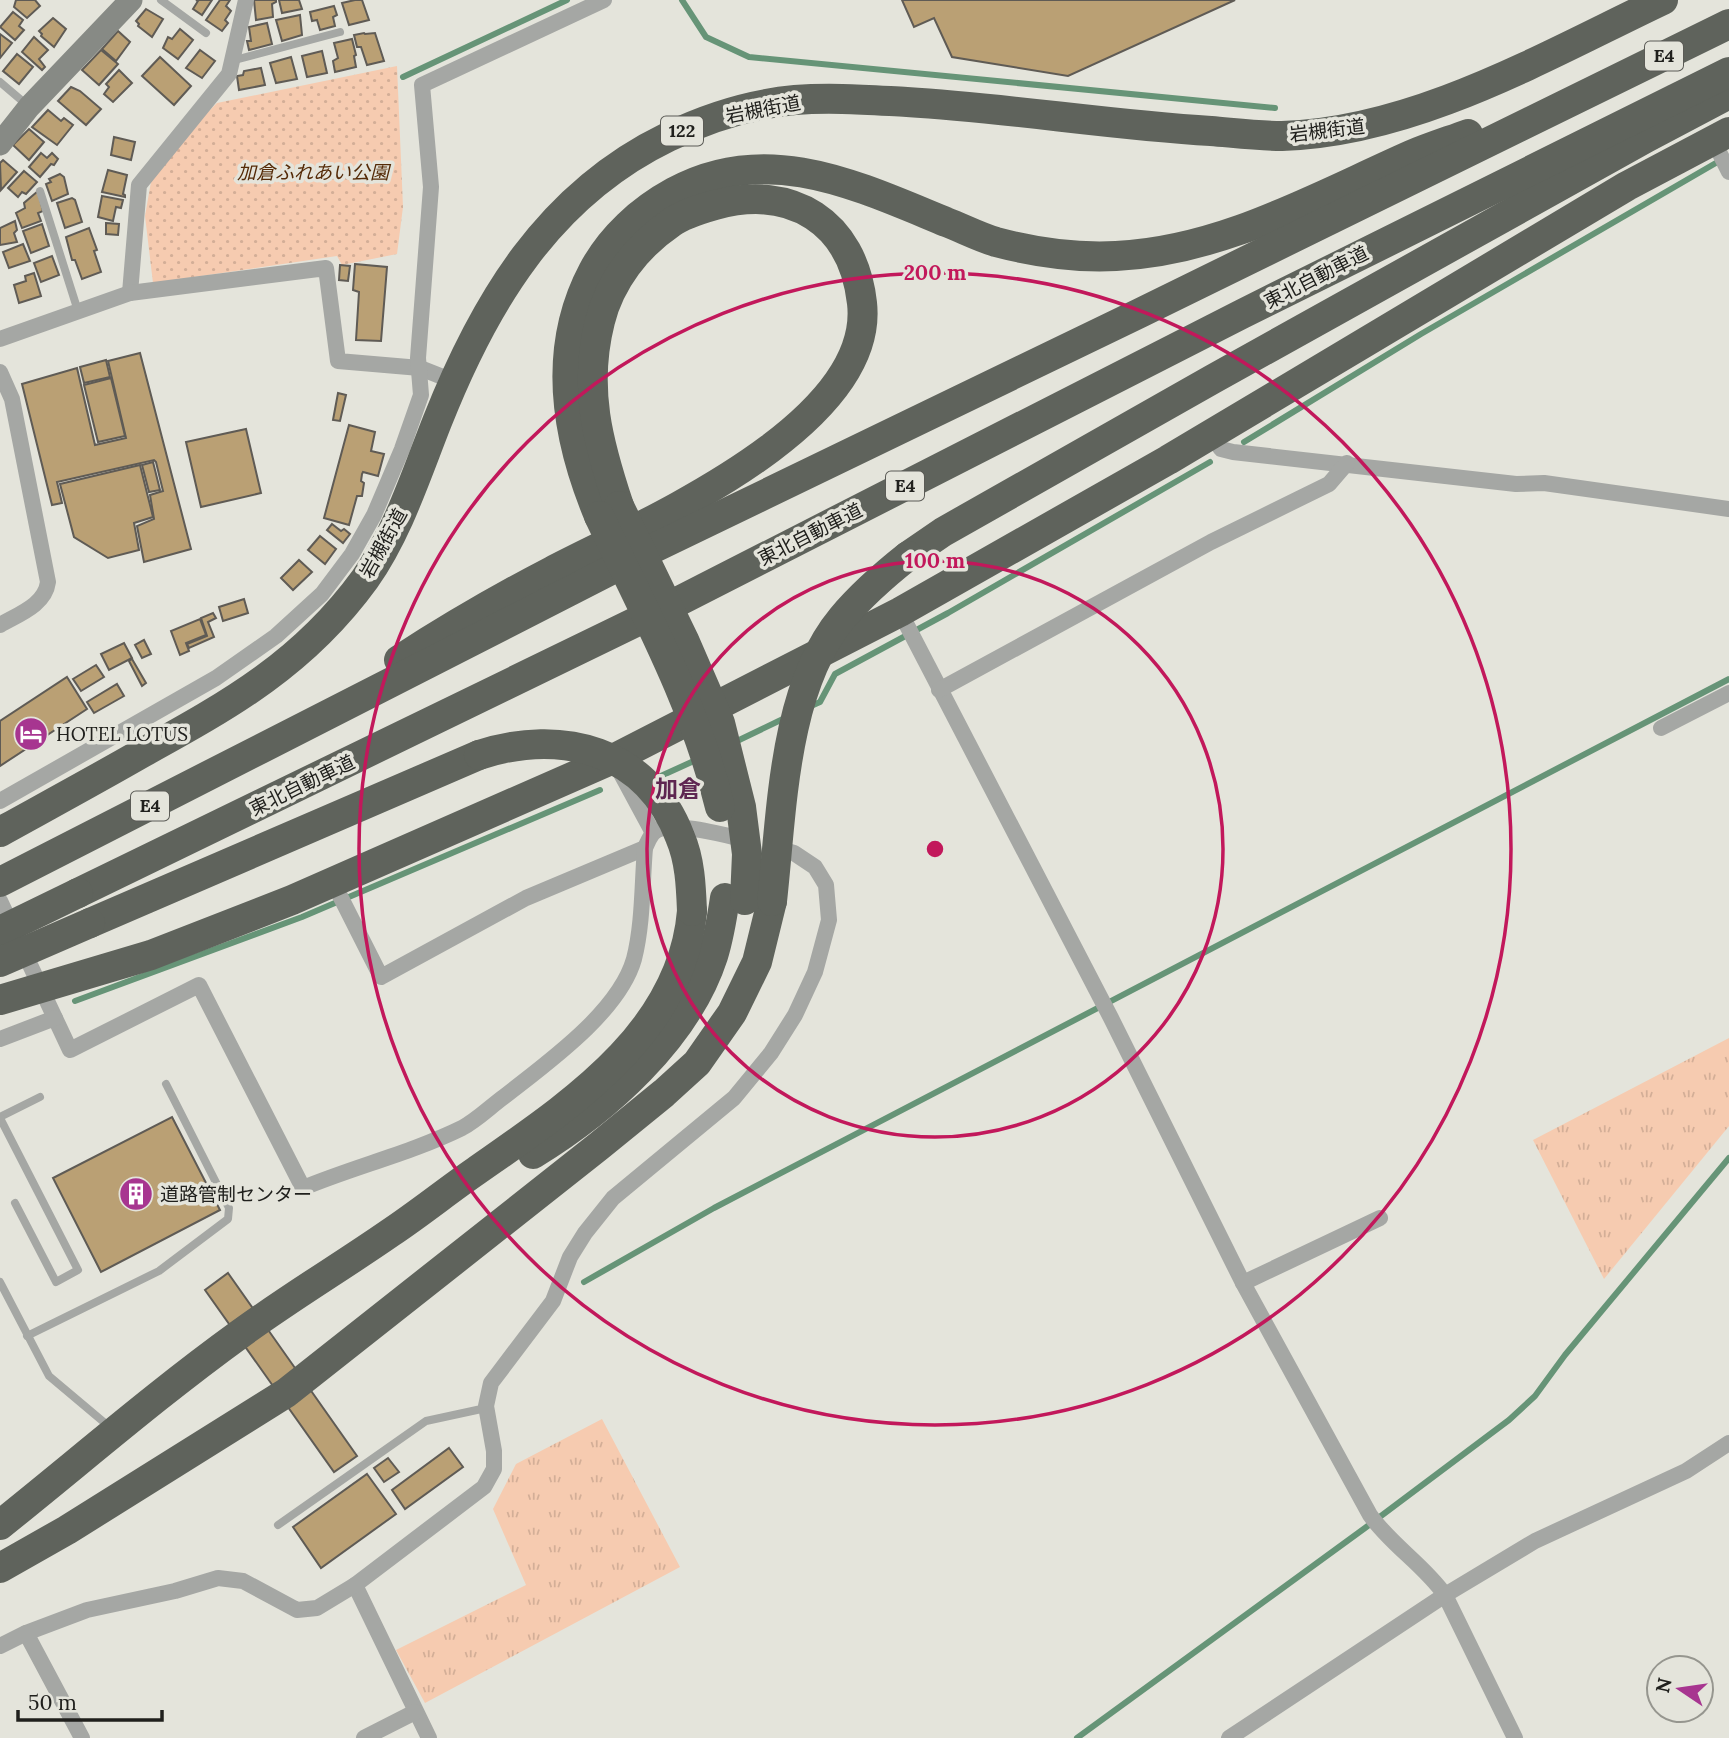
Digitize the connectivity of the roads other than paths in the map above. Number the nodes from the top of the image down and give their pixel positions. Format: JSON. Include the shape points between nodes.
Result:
{"nodes":[{"id":1,"x":131,"y":0,"type":"edge"},
{"id":2,"x":161,"y":0,"type":"edge"},
{"id":3,"x":246,"y":0,"type":"edge"},
{"id":4,"x":604,"y":0,"type":"edge"},
{"id":5,"x":1663,"y":0,"type":"edge"},
{"id":6,"x":1729,"y":24,"type":"edge"},
{"id":7,"x":340,"y":32,"type":"dead end"},
{"id":8,"x":206,"y":33,"type":"dead end"},
{"id":9,"x":231,"y":61,"type":"junction"},
{"id":10,"x":1729,"y":72,"type":"edge"},
{"id":11,"x":0,"y":82,"type":"edge"},
{"id":12,"x":1598,"y":89,"type":"junction"},
{"id":13,"x":1729,"y":94,"type":"edge"},
{"id":14,"x":29,"y":107,"type":"junction"},
{"id":15,"x":0,"y":144,"type":"edge"},
{"id":16,"x":1724,"y":153,"type":"edge"},
{"id":17,"x":40,"y":191,"type":"dead end"},
{"id":18,"x":130,"y":293,"type":"junction"},
{"id":19,"x":78,"y":311,"type":"junction"},
{"id":20,"x":0,"y":339,"type":"edge"},
{"id":21,"x":420,"y":368,"type":"junction"},
{"id":22,"x":0,"y":372,"type":"edge"},
{"id":23,"x":453,"y":381,"type":"junction"},
{"id":24,"x":1210,"y":433,"type":"junction"},
{"id":25,"x":1347,"y":463,"type":"junction"},
{"id":26,"x":1729,"y":509,"type":"edge"},
{"id":27,"x":609,"y":511,"type":"junction"},
{"id":28,"x":0,"y":625,"type":"edge"},
{"id":29,"x":907,"y":627,"type":"junction"},
{"id":30,"x":939,"y":690,"type":"junction"},
{"id":31,"x":1729,"y":694,"type":"edge"},
{"id":32,"x":1661,"y":728,"type":"dead end"},
{"id":33,"x":248,"y":756,"type":"junction"},
{"id":34,"x":613,"y":759,"type":"junction"},
{"id":35,"x":0,"y":801,"type":"edge"},
{"id":36,"x":0,"y":832,"type":"edge"},
{"id":37,"x":649,"y":841,"type":"junction"},
{"id":38,"x":0,"y":882,"type":"edge"},
{"id":39,"x":333,"y":882,"type":"junction"},
{"id":40,"x":747,"y":900,"type":"junction"},
{"id":41,"x":0,"y":901,"type":"edge"},
{"id":42,"x":0,"y":931,"type":"edge"},
{"id":43,"x":0,"y":962,"type":"edge"},
{"id":44,"x":40,"y":987,"type":"junction"},
{"id":45,"x":0,"y":1000,"type":"edge"},
{"id":46,"x":55,"y":1018,"type":"junction"},
{"id":47,"x":0,"y":1039,"type":"edge"},
{"id":48,"x":166,"y":1084,"type":"dead end"},
{"id":49,"x":40,"y":1097,"type":"dead end"},
{"id":50,"x":0,"y":1118,"type":"edge"},
{"id":51,"x":15,"y":1203,"type":"dead end"},
{"id":52,"x":1380,"y":1218,"type":"dead end"},
{"id":53,"x":392,"y":1232,"type":"junction"},
{"id":54,"x":0,"y":1282,"type":"edge"},
{"id":55,"x":1243,"y":1283,"type":"junction"},
{"id":56,"x":27,"y":1336,"type":"junction"},
{"id":57,"x":486,"y":1408,"type":"junction"},
{"id":58,"x":114,"y":1431,"type":"junction"},
{"id":59,"x":1729,"y":1443,"type":"edge"},
{"id":60,"x":35,"y":1497,"type":"junction"},
{"id":61,"x":0,"y":1518,"type":"edge"},
{"id":62,"x":0,"y":1525,"type":"edge"},
{"id":63,"x":278,"y":1525,"type":"dead end"},
{"id":64,"x":67,"y":1530,"type":"junction"},
{"id":65,"x":0,"y":1567,"type":"edge"},
{"id":66,"x":0,"y":1583,"type":"edge"},
{"id":67,"x":355,"y":1585,"type":"junction"},
{"id":68,"x":1445,"y":1595,"type":"junction"},
{"id":69,"x":26,"y":1633,"type":"junction"},
{"id":70,"x":0,"y":1646,"type":"edge"},
{"id":71,"x":415,"y":1712,"type":"junction"},
{"id":72,"x":82,"y":1738,"type":"edge"},
{"id":73,"x":364,"y":1738,"type":"edge"},
{"id":74,"x":429,"y":1738,"type":"edge"},
{"id":75,"x":1229,"y":1738,"type":"edge"},
{"id":76,"x":1515,"y":1738,"type":"edge"}],
"edges":[{"from":1,"to":14,"type":"street"},
{"from":2,"to":8,"type":"lane"},
{"from":3,"to":9,"type":"street"},
{"from":4,"to":21,"type":"street","via":[[422,85],[431,187]]},
{"from":5,"to":23,"type":"highway","name":"岩槻街道","number":"122","via":[[1416,113],[1355,128],[1281,136],[834,98],[744,109],[665,138],[592,185],[558,215],[503,285]]},
{"from":6,"to":12,"type":"highway","number":"E4"},
{"from":7,"to":9,"type":"lane"},
{"from":9,"to":18,"type":"street","via":[[229,74],[139,185]]},
{"from":10,"to":42,"type":"highway","name":"東北自動車道","number":"E4","bridge":true,"via":[[683,599]]},
{"from":11,"to":14,"type":"lane"},
{"from":12,"to":27,"type":"highway","via":[[1415,153],[1233,233],[1160,251],[1115,256],[1072,255],[994,241],[856,185],[812,173],[760,169],[689,183],[659,200],[611,242],[577,310],[570,338],[570,422],[582,476]]},
{"from":12,"to":33,"type":"highway","number":"E4","via":[[654,548]]},
{"from":13,"to":40,"type":"highway","bridge":true,"via":[[943,532],[871,585],[840,620],[804,689]]},
{"from":14,"to":15,"type":"street"},
{"from":16,"to":24,"type":"highway","via":[[1627,187]]},
{"from":17,"to":19,"type":"lane"},
{"from":18,"to":19,"type":"street"},
{"from":18,"to":21,"type":"street","via":[[326,268],[338,361]]},
{"from":19,"to":20,"type":"street"},
{"from":21,"to":23,"type":"street"},
{"from":21,"to":35,"type":"street","via":[[421,395],[374,514],[322,594],[276,636],[216,678]]},
{"from":22,"to":28,"type":"street","via":[[12,399],[48,582],[40,601]]},
{"from":23,"to":36,"type":"highway","name":"岩槻街道","number":"122","via":[[384,548],[368,575],[317,636],[224,708]]},
{"from":24,"to":25,"type":"street","via":[[1221,449],[1233,452]]},
{"from":24,"to":29,"type":"highway"},
{"from":25,"to":26,"type":"street","via":[[1516,484],[1544,483]]},
{"from":25,"to":30,"type":"street","via":[[1329,484],[1211,542]]},
{"from":27,"to":33,"type":"highway","via":[[593,416],[592,370],[600,320],[617,278],[643,245],[674,221],[708,207],[769,199],[813,216],[840,240],[850,257],[859,279],[863,315],[859,342],[842,378],[792,432],[724,481],[467,616]]},
{"from":27,"to":40,"type":"highway","bridge":true,"via":[[711,770],[726,853]]},
{"from":29,"to":30,"type":"street"},
{"from":29,"to":34,"type":"highway"},
{"from":30,"to":55,"type":"street"},
{"from":31,"to":32,"type":"street"},
{"from":33,"to":38,"type":"highway","number":"E4"},
{"from":34,"to":37,"type":"street"},
{"from":34,"to":39,"type":"highway"},
{"from":37,"to":39,"type":"street","via":[[526,898],[381,978]]},
{"from":37,"to":46,"type":"street","via":[[634,960],[596,1021],[465,1126],[303,1188],[199,985],[70,1050]]},
{"from":37,"to":57,"type":"street","via":[[662,828],[691,829],[794,853],[815,867],[827,885],[829,920],[815,972],[771,1053],[734,1098],[613,1198],[584,1233],[553,1301],[491,1383]]},
{"from":39,"to":44,"type":"highway","via":[[151,955]]},
{"from":40,"to":53,"type":"highway","via":[[668,1038],[615,1096],[494,1178]]},
{"from":40,"to":64,"type":"highway","via":[[757,962],[732,1013],[697,1063],[286,1392]]},
{"from":41,"to":44,"type":"street"},
{"from":43,"to":53,"type":"highway","bridge":true,"via":[[479,755],[540,742],[580,747],[602,753],[638,776],[664,805],[681,838],[691,883],[692,911],[682,960],[650,1023],[600,1079]]},
{"from":44,"to":45,"type":"highway"},
{"from":44,"to":46,"type":"street"},
{"from":46,"to":47,"type":"street"},
{"from":48,"to":56,"type":"lane","via":[[229,1208],[228,1219],[159,1271]]},
{"from":49,"to":50,"type":"lane"},
{"from":50,"to":51,"type":"lane","via":[[78,1270],[56,1282]]},
{"from":52,"to":55,"type":"street"},
{"from":53,"to":58,"type":"highway","via":[[242,1333]]},
{"from":54,"to":56,"type":"lane"},
{"from":55,"to":68,"type":"street","via":[[1374,1520]]},
{"from":56,"to":58,"type":"lane","via":[[49,1376]]},
{"from":57,"to":63,"type":"lane","via":[[426,1420]]},
{"from":57,"to":67,"type":"street","via":[[494,1469],[484,1487]]},
{"from":58,"to":60,"type":"highway"},
{"from":59,"to":68,"type":"street","via":[[1686,1471],[1535,1541]]},
{"from":60,"to":61,"type":"highway"},
{"from":60,"to":62,"type":"highway"},
{"from":64,"to":65,"type":"highway"},
{"from":64,"to":66,"type":"highway"},
{"from":67,"to":69,"type":"street","via":[[317,1608],[297,1610],[243,1581],[218,1578],[88,1610]]},
{"from":67,"to":71,"type":"street"},
{"from":68,"to":75,"type":"street"},
{"from":68,"to":76,"type":"street"},
{"from":69,"to":70,"type":"street"},
{"from":69,"to":72,"type":"street"},
{"from":71,"to":73,"type":"street"},
{"from":71,"to":74,"type":"street"}]}
